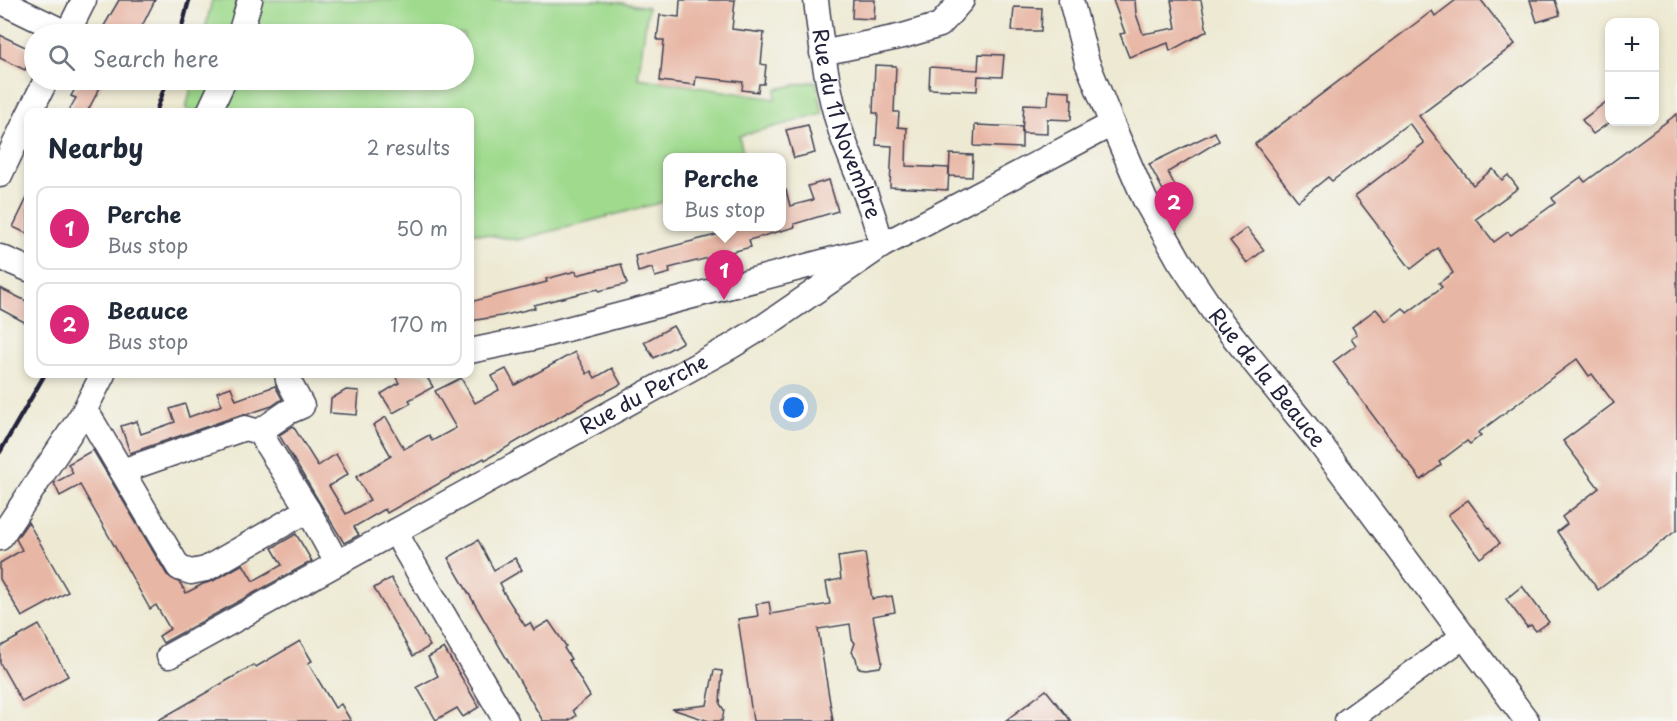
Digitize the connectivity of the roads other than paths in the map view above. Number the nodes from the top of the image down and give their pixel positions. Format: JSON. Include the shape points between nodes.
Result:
{"nodes":[{"id":1,"x":84,"y":0,"type":"edge"},
{"id":2,"x":816,"y":0,"type":"edge"},
{"id":3,"x":962,"y":0,"type":"edge"},
{"id":4,"x":1071,"y":0,"type":"edge"},
{"id":5,"x":0,"y":1,"type":"edge"},
{"id":6,"x":47,"y":24,"type":"edge"},
{"id":7,"x":73,"y":24,"type":"edge"},
{"id":8,"x":822,"y":53,"type":"junction"},
{"id":9,"x":41,"y":90,"type":"edge"},
{"id":10,"x":219,"y":90,"type":"edge"},
{"id":11,"x":32,"y":108,"type":"edge"},
{"id":12,"x":211,"y":108,"type":"edge"},
{"id":13,"x":1112,"y":124,"type":"junction"},
{"id":14,"x":24,"y":125,"type":"edge"},
{"id":15,"x":0,"y":175,"type":"edge"},
{"id":16,"x":881,"y":246,"type":"junction"},
{"id":17,"x":0,"y":257,"type":"edge"},
{"id":18,"x":24,"y":267,"type":"edge"},
{"id":19,"x":474,"y":350,"type":"edge"},
{"id":20,"x":101,"y":378,"type":"edge"},
{"id":21,"x":288,"y":378,"type":"edge"},
{"id":22,"x":82,"y":415,"type":"junction"},
{"id":23,"x":259,"y":432,"type":"junction"},
{"id":24,"x":122,"y":471,"type":"junction"},
{"id":25,"x":308,"y":510,"type":"junction"},
{"id":26,"x":396,"y":531,"type":"junction"},
{"id":27,"x":0,"y":538,"type":"edge"},
{"id":28,"x":337,"y":563,"type":"junction"},
{"id":29,"x":1464,"y":636,"type":"junction"},
{"id":30,"x":169,"y":656,"type":"dead end"},
{"id":31,"x":506,"y":721,"type":"edge"},
{"id":32,"x":1347,"y":721,"type":"edge"},
{"id":33,"x":1527,"y":721,"type":"edge"}],
"edges":[{"from":1,"to":7,"type":"street"},
{"from":2,"to":8,"type":"street","name":"Rue du 11 Novembre"},
{"from":3,"to":8,"type":"street","via":[[940,26]]},
{"from":4,"to":13,"type":"street","name":"Rue de la Beauce","via":[[1087,62]]},
{"from":5,"to":6,"type":"street"},
{"from":8,"to":16,"type":"street","name":"Rue du 11 Novembre","via":[[841,132],[876,222]]},
{"from":9,"to":11,"type":"street"},
{"from":10,"to":12,"type":"street"},
{"from":13,"to":16,"type":"street","name":"Rue du Perche"},
{"from":13,"to":29,"type":"street","name":"Rue de la Beauce","via":[[1160,228],[1215,314],[1321,446]]},
{"from":14,"to":15,"type":"street"},
{"from":16,"to":19,"type":"street"},
{"from":16,"to":26,"type":"street","name":"Rue du Perche","via":[[730,347]]},
{"from":17,"to":18,"type":"street"},
{"from":20,"to":22,"type":"street"},
{"from":21,"to":23,"type":"street","via":[[302,406]]},
{"from":22,"to":24,"type":"street","via":[[91,419]]},
{"from":22,"to":27,"type":"street"},
{"from":23,"to":24,"type":"street","via":[[245,428]]},
{"from":23,"to":25,"type":"street"},
{"from":24,"to":25,"type":"street","via":[[179,568],[191,572],[206,569]]},
{"from":25,"to":28,"type":"street"},
{"from":26,"to":28,"type":"street","name":"Rue du Perche"},
{"from":26,"to":31,"type":"street"},
{"from":28,"to":30,"type":"street","name":"Rue du Perche"},
{"from":29,"to":32,"type":"street"},
{"from":29,"to":33,"type":"street","name":"Rue de la Beauce"}]}
